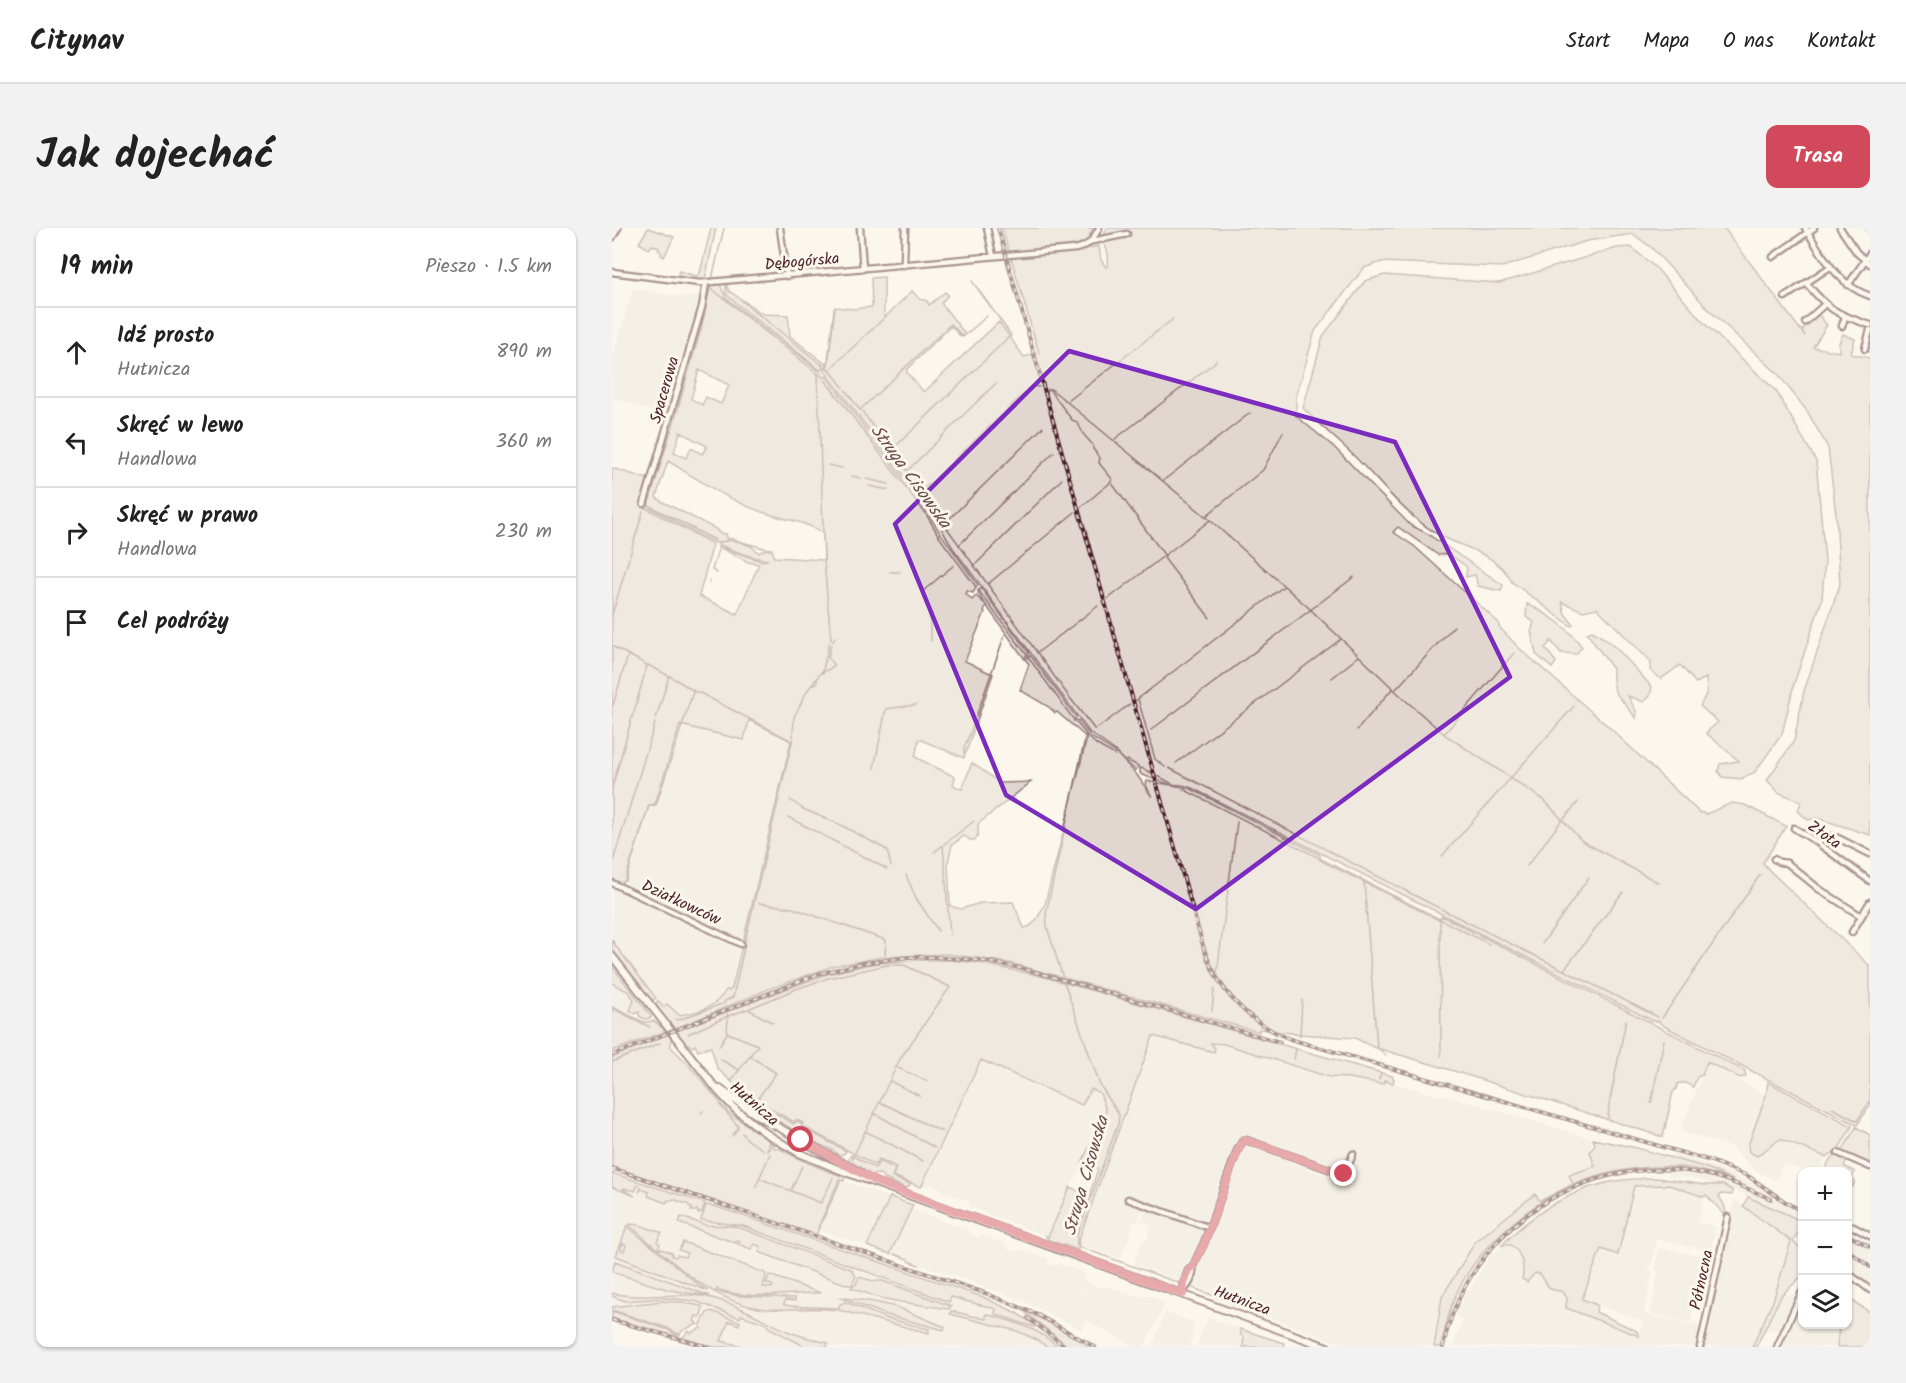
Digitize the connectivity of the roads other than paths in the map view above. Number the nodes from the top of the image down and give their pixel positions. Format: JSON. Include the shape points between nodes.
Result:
{"nodes":[{"id":1,"x":618,"y":228,"type":"edge"},
{"id":2,"x":780,"y":228,"type":"edge"},
{"id":3,"x":860,"y":228,"type":"edge"},
{"id":4,"x":905,"y":228,"type":"edge"},
{"id":5,"x":987,"y":228,"type":"edge"},
{"id":6,"x":1100,"y":228,"type":"edge"},
{"id":7,"x":1814,"y":228,"type":"edge"},
{"id":8,"x":1840,"y":228,"type":"edge"},
{"id":9,"x":1806,"y":230,"type":"edge"},
{"id":10,"x":1127,"y":234,"type":"dead end"},
{"id":11,"x":612,"y":238,"type":"edge"},
{"id":12,"x":1093,"y":241,"type":"junction"},
{"id":13,"x":1870,"y":253,"type":"edge"},
{"id":14,"x":993,"y":256,"type":"junction"},
{"id":15,"x":1773,"y":257,"type":"dead end"},
{"id":16,"x":1864,"y":261,"type":"junction"},
{"id":17,"x":1870,"y":264,"type":"edge"},
{"id":18,"x":904,"y":265,"type":"junction"},
{"id":19,"x":1830,"y":267,"type":"junction"},
{"id":20,"x":863,"y":269,"type":"junction"},
{"id":21,"x":612,"y":272,"type":"edge"},
{"id":22,"x":787,"y":276,"type":"junction"},
{"id":23,"x":706,"y":283,"type":"junction"},
{"id":24,"x":1806,"y":283,"type":"junction"},
{"id":25,"x":1848,"y":285,"type":"junction"},
{"id":26,"x":1870,"y":296,"type":"edge"},
{"id":27,"x":1785,"y":297,"type":"dead end"},
{"id":28,"x":1824,"y":305,"type":"junction"},
{"id":29,"x":1845,"y":317,"type":"junction"},
{"id":30,"x":1805,"y":322,"type":"dead end"},
{"id":31,"x":1870,"y":325,"type":"edge"},
{"id":32,"x":1842,"y":326,"type":"dead end"},
{"id":33,"x":1870,"y":330,"type":"edge"},
{"id":34,"x":1865,"y":349,"type":"dead end"},
{"id":35,"x":644,"y":504,"type":"dead end"},
{"id":36,"x":1794,"y":828,"type":"dead end"},
{"id":37,"x":1815,"y":841,"type":"junction"},
{"id":38,"x":1870,"y":854,"type":"edge"},
{"id":39,"x":1774,"y":859,"type":"dead end"},
{"id":40,"x":1870,"y":881,"type":"edge"},
{"id":41,"x":612,"y":884,"type":"edge"},
{"id":42,"x":1870,"y":902,"type":"edge"},
{"id":43,"x":1862,"y":916,"type":"junction"},
{"id":44,"x":1852,"y":932,"type":"dead end"},
{"id":45,"x":741,"y":944,"type":"dead end"},
{"id":46,"x":612,"y":956,"type":"edge"},
{"id":47,"x":739,"y":1107,"type":"junction"},
{"id":48,"x":790,"y":1134,"type":"junction"},
{"id":49,"x":801,"y":1140,"type":"junction"},
{"id":50,"x":780,"y":1142,"type":"junction"},
{"id":51,"x":799,"y":1153,"type":"junction"},
{"id":52,"x":1838,"y":1153,"type":"dead end"},
{"id":53,"x":1353,"y":1154,"type":"dead end"},
{"id":54,"x":842,"y":1167,"type":"junction"},
{"id":55,"x":1870,"y":1167,"type":"edge"},
{"id":56,"x":1128,"y":1199,"type":"dead end"},
{"id":57,"x":1728,"y":1217,"type":"dead end"},
{"id":58,"x":1852,"y":1226,"type":"edge"},
{"id":59,"x":1210,"y":1228,"type":"junction"},
{"id":60,"x":1870,"y":1236,"type":"edge"},
{"id":61,"x":1849,"y":1275,"type":"edge"},
{"id":62,"x":1870,"y":1290,"type":"edge"},
{"id":63,"x":1184,"y":1292,"type":"junction"},
{"id":64,"x":1798,"y":1303,"type":"edge"},
{"id":65,"x":1327,"y":1347,"type":"edge"},
{"id":66,"x":1700,"y":1347,"type":"edge"},
{"id":67,"x":1777,"y":1347,"type":"edge"}],
"edges":[{"from":1,"to":11,"type":"street"},
{"from":2,"to":22,"type":"street"},
{"from":3,"to":20,"type":"street"},
{"from":4,"to":18,"type":"street"},
{"from":5,"to":14,"type":"street"},
{"from":6,"to":12,"type":"street"},
{"from":7,"to":9,"type":"street"},
{"from":8,"to":16,"type":"street"},
{"from":9,"to":15,"type":"street"},
{"from":9,"to":19,"type":"street"},
{"from":10,"to":12,"type":"street","name":"Dębogórska"},
{"from":12,"to":14,"type":"street","name":"Dębogórska","via":[[1071,249]]},
{"from":13,"to":16,"type":"street"},
{"from":14,"to":18,"type":"street","name":"Dębogórska"},
{"from":16,"to":17,"type":"street"},
{"from":16,"to":25,"type":"street"},
{"from":18,"to":20,"type":"street","name":"Dębogórska"},
{"from":19,"to":24,"type":"street"},
{"from":19,"to":25,"type":"street"},
{"from":20,"to":22,"type":"street","name":"Dębogórska"},
{"from":21,"to":23,"type":"street","name":"Dębogórska"},
{"from":22,"to":23,"type":"street","name":"Dębogórska"},
{"from":23,"to":35,"type":"street","name":"Spacerowa"},
{"from":24,"to":27,"type":"street"},
{"from":24,"to":28,"type":"street"},
{"from":25,"to":26,"type":"street"},
{"from":28,"to":29,"type":"street"},
{"from":28,"to":30,"type":"street"},
{"from":29,"to":31,"type":"street"},
{"from":29,"to":32,"type":"street"},
{"from":33,"to":34,"type":"street"},
{"from":36,"to":37,"type":"street","name":"Złota"},
{"from":37,"to":38,"type":"street","via":[[1821,834],[1830,835]]},
{"from":37,"to":40,"type":"street","name":"Złota"},
{"from":39,"to":43,"type":"street","via":[[1787,863]]},
{"from":41,"to":45,"type":"street","name":"Działkowców"},
{"from":42,"to":43,"type":"street"},
{"from":43,"to":44,"type":"street"},
{"from":46,"to":47,"type":"main road","name":"Hutnicza","via":[[718,1091]]},
{"from":47,"to":48,"type":"main road","name":"Hutnicza"},
{"from":47,"to":50,"type":"main road","name":"Hutnicza","via":[[756,1126]]},
{"from":48,"to":49,"type":"main road","name":"Hutnicza"},
{"from":48,"to":50,"type":"main road"},
{"from":49,"to":51,"type":"main road"},
{"from":49,"to":54,"type":"main road","name":"Hutnicza"},
{"from":50,"to":51,"type":"main road","name":"Hutnicza"},
{"from":51,"to":54,"type":"main road","name":"Hutnicza"},
{"from":52,"to":55,"type":"street"},
{"from":53,"to":59,"type":"street","via":[[1344,1174],[1243,1140]]},
{"from":54,"to":63,"type":"main road","name":"Hutnicza"},
{"from":56,"to":59,"type":"street"},
{"from":57,"to":66,"type":"street","name":"Północna"},
{"from":58,"to":60,"type":"street"},
{"from":59,"to":63,"type":"street","via":[[1188,1271]]},
{"from":61,"to":62,"type":"street"},
{"from":63,"to":65,"type":"main road","name":"Hutnicza"},
{"from":64,"to":67,"type":"street"}]}
